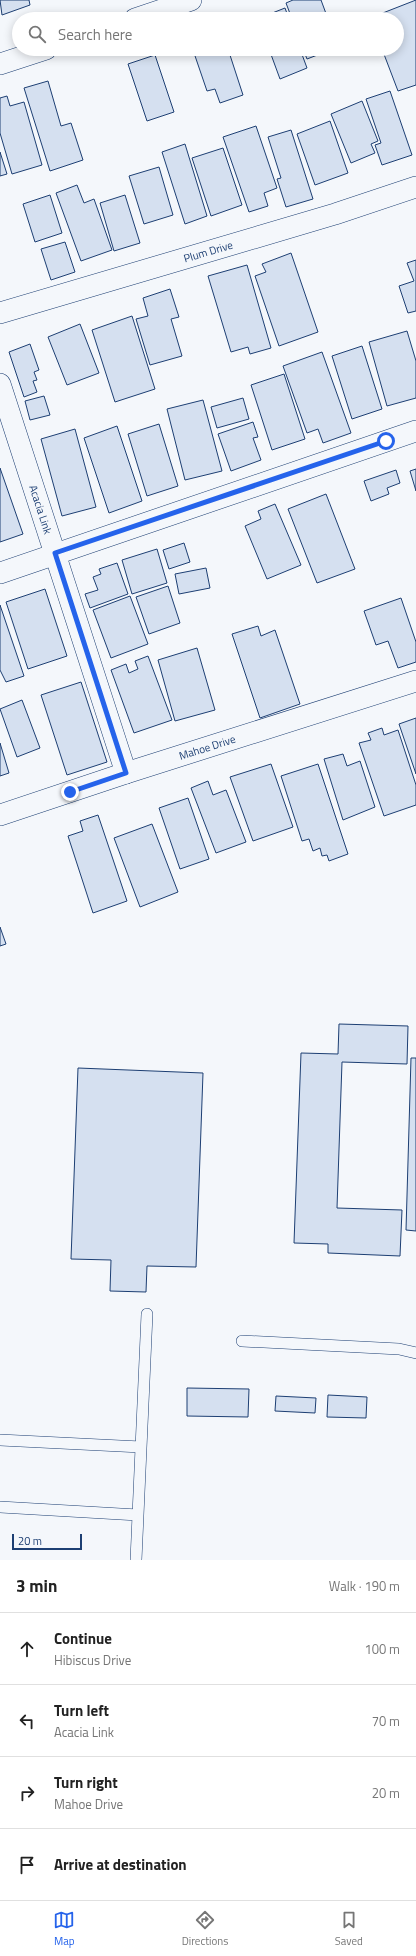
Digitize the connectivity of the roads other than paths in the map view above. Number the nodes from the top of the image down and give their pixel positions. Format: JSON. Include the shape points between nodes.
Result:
{"nodes":[{"id":1,"x":191,"y":0,"type":"edge"},
{"id":2,"x":156,"y":12,"type":"edge"},
{"id":3,"x":25,"y":56,"type":"edge"},
{"id":4,"x":0,"y":64,"type":"edge"},
{"id":5,"x":416,"y":187,"type":"edge"},
{"id":6,"x":0,"y":313,"type":"edge"},
{"id":7,"x":0,"y":384,"type":"edge"},
{"id":8,"x":416,"y":431,"type":"edge"},
{"id":9,"x":55,"y":553,"type":"junction"},
{"id":10,"x":0,"y":573,"type":"edge"},
{"id":11,"x":416,"y":681,"type":"edge"},
{"id":12,"x":126,"y":773,"type":"junction"},
{"id":13,"x":0,"y":816,"type":"edge"},
{"id":14,"x":147,"y":1314,"type":"dead end"},
{"id":15,"x":242,"y":1341,"type":"dead end"},
{"id":16,"x":416,"y":1353,"type":"edge"},
{"id":17,"x":0,"y":1440,"type":"edge"},
{"id":18,"x":141,"y":1447,"type":"junction"},
{"id":19,"x":0,"y":1507,"type":"edge"},
{"id":20,"x":138,"y":1515,"type":"junction"},
{"id":21,"x":136,"y":1560,"type":"edge"}],
"edges":[{"from":1,"to":2,"type":"street"},
{"from":3,"to":4,"type":"street"},
{"from":5,"to":6,"type":"street","name":"Plum Drive","via":[[335,214]]},
{"from":7,"to":9,"type":"street","name":"Acacia Link"},
{"from":8,"to":9,"type":"street"},
{"from":9,"to":10,"type":"street"},
{"from":9,"to":12,"type":"street","name":"Acacia Link"},
{"from":11,"to":12,"type":"street","name":"Mahoe Drive"},
{"from":12,"to":13,"type":"street","name":"Mahoe Drive"},
{"from":14,"to":18,"type":"lane"},
{"from":15,"to":16,"type":"lane","via":[[399,1349]]},
{"from":17,"to":18,"type":"lane"},
{"from":18,"to":20,"type":"lane"},
{"from":19,"to":20,"type":"lane"},
{"from":20,"to":21,"type":"lane"}]}
